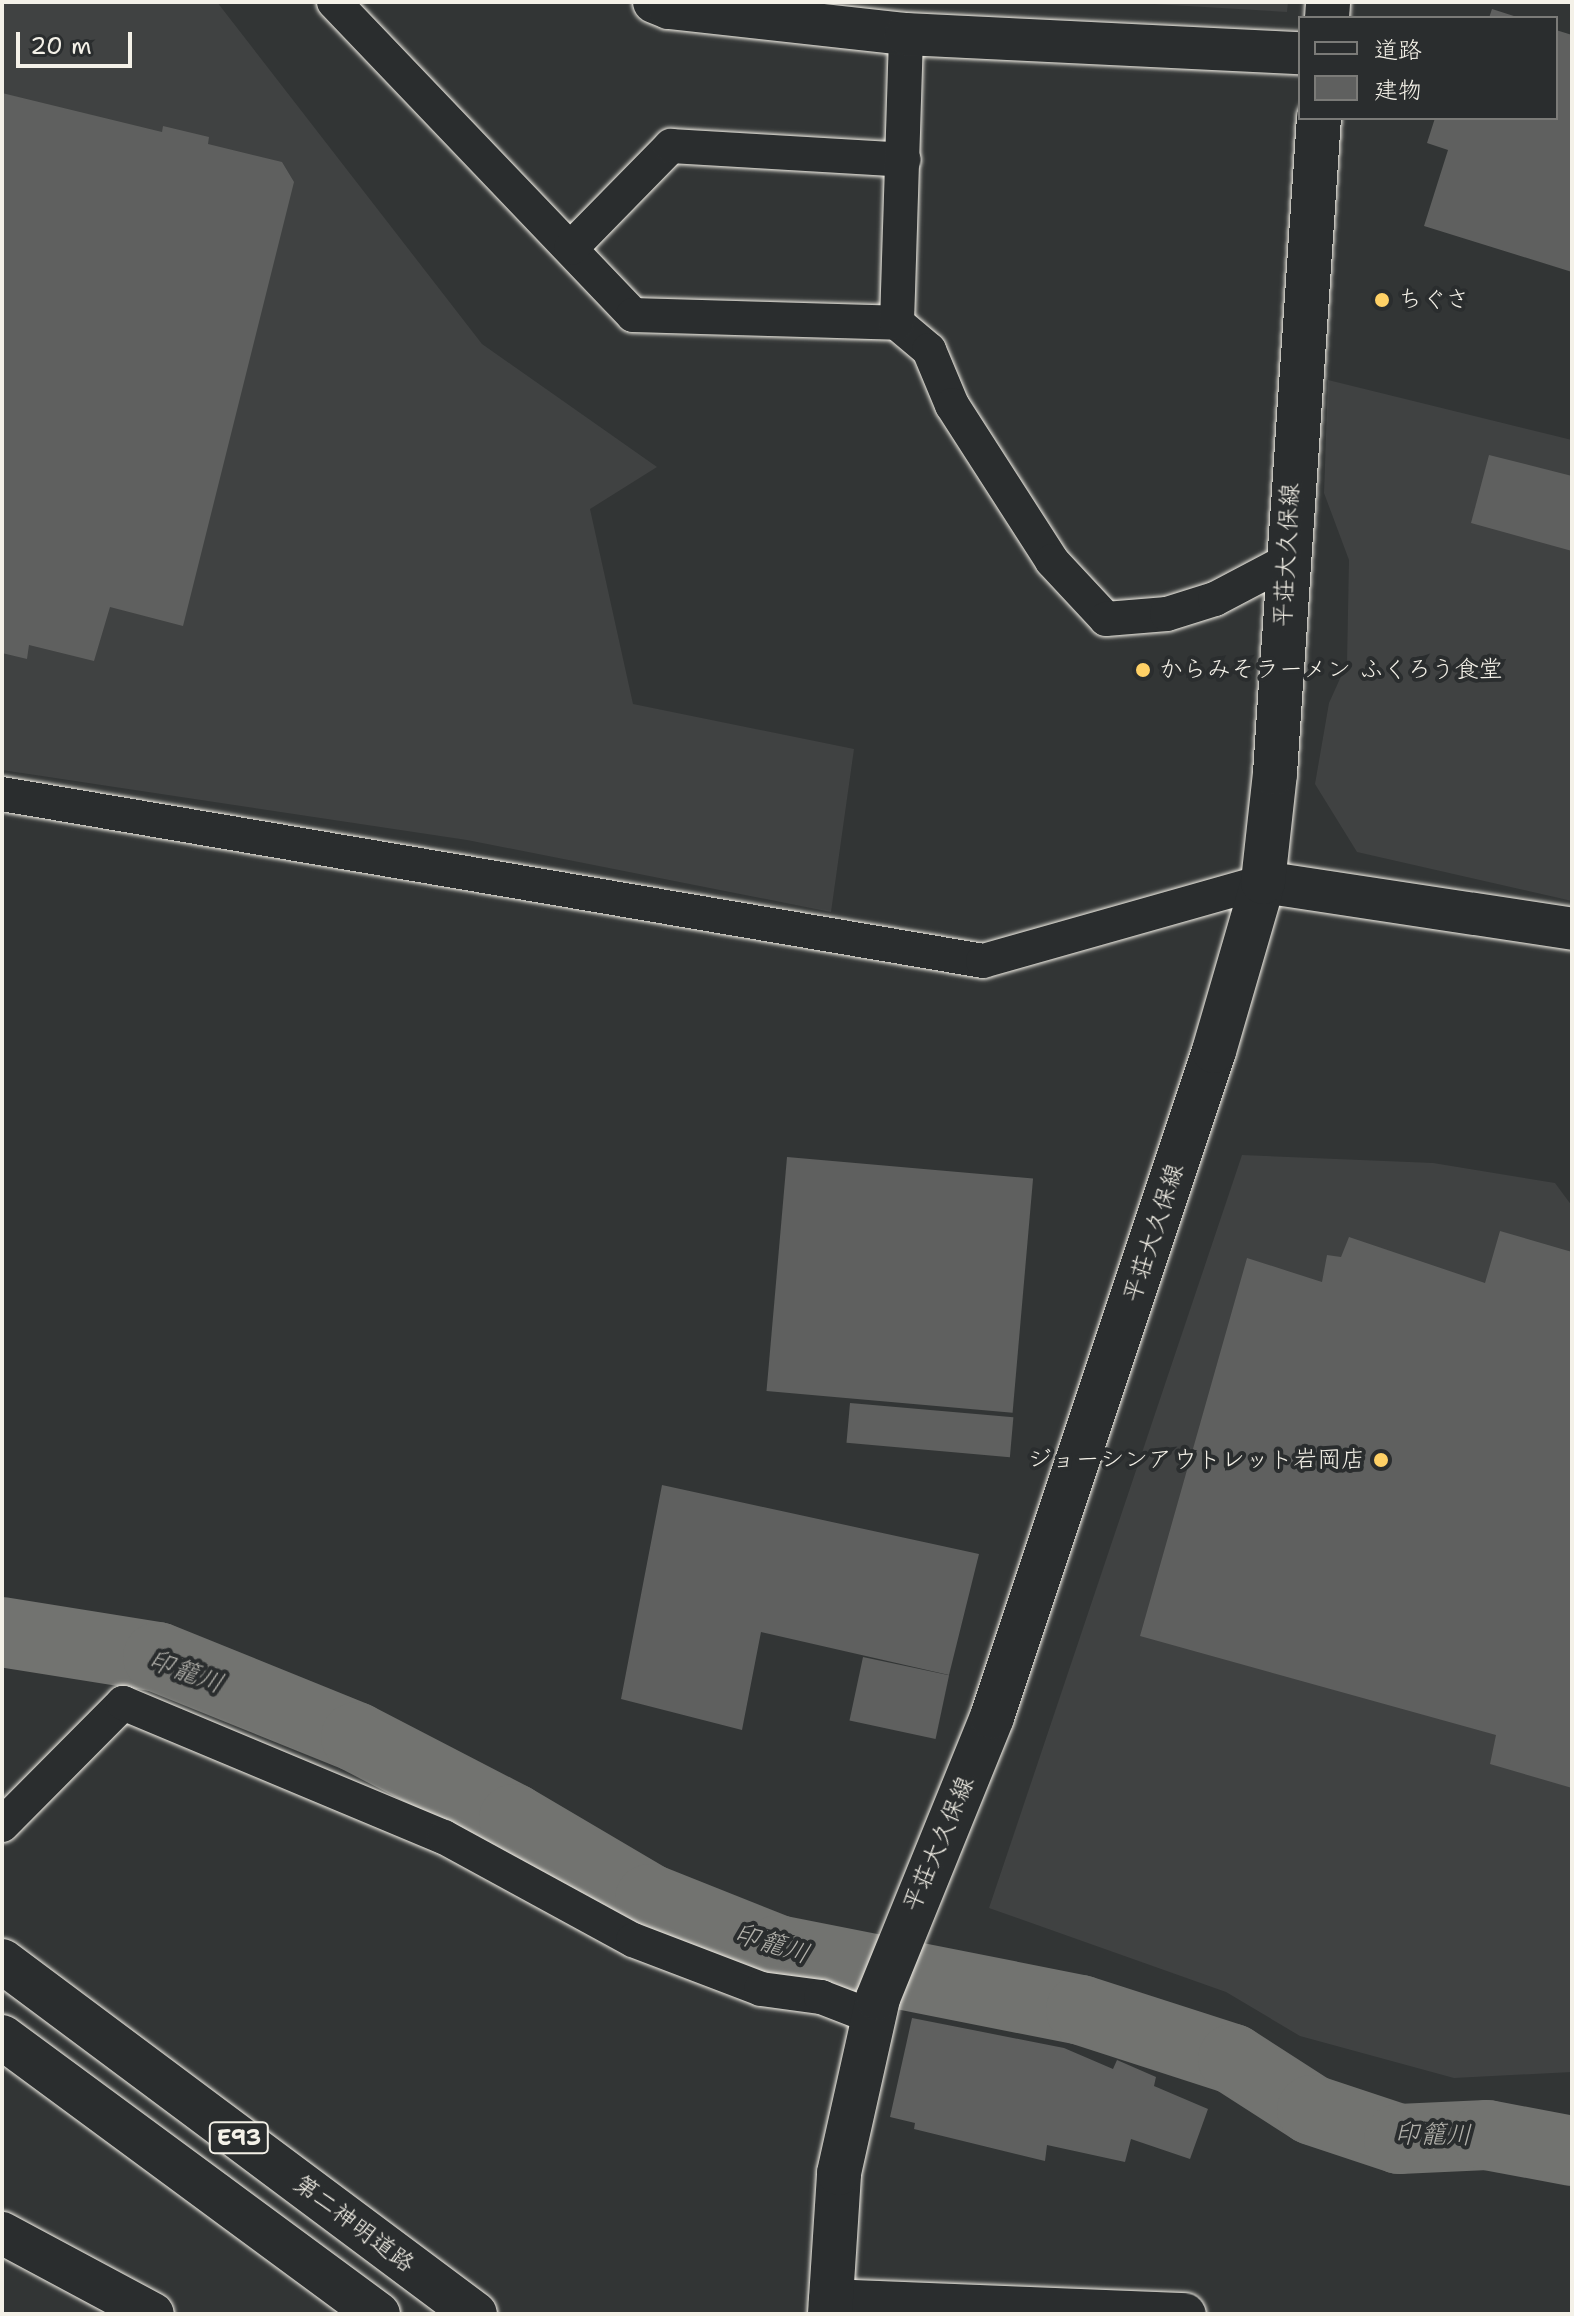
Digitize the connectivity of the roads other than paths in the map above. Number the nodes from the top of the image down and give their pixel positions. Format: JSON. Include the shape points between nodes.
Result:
{"nodes":[{"id":1,"x":334,"y":2,"type":"edge"},
{"id":2,"x":654,"y":2,"type":"edge"},
{"id":3,"x":906,"y":34,"type":"junction"},
{"id":4,"x":1298,"y":53,"type":"edge"},
{"id":5,"x":1319,"y":120,"type":"edge"},
{"id":6,"x":904,"y":160,"type":"junction"},
{"id":7,"x":571,"y":248,"type":"junction"},
{"id":8,"x":897,"y":323,"type":"junction"},
{"id":9,"x":1287,"y":561,"type":"junction"},
{"id":10,"x":2,"y":794,"type":"edge"},
{"id":11,"x":1263,"y":882,"type":"junction"},
{"id":12,"x":1572,"y":929,"type":"edge"},
{"id":13,"x":2,"y":1825,"type":"edge"},
{"id":14,"x":2,"y":1961,"type":"edge"},
{"id":15,"x":876,"y":2007,"type":"junction"},
{"id":16,"x":2,"y":2037,"type":"edge"},
{"id":17,"x":2,"y":2233,"type":"edge"},
{"id":18,"x":830,"y":2307,"type":"edge"},
{"id":19,"x":1135,"y":2313,"type":"edge"},
{"id":20,"x":153,"y":2314,"type":"edge"},
{"id":21,"x":378,"y":2314,"type":"edge"},
{"id":22,"x":475,"y":2314,"type":"edge"},
{"id":23,"x":1185,"y":2314,"type":"edge"}],
"edges":[{"from":1,"to":7,"type":"street"},
{"from":2,"to":3,"type":"street","via":[[669,8]]},
{"from":3,"to":4,"type":"street"},
{"from":3,"to":6,"type":"street"},
{"from":5,"to":9,"type":"main road","name":"平荘大久保線"},
{"from":6,"to":7,"type":"street","via":[[671,146]]},
{"from":6,"to":8,"type":"street"},
{"from":7,"to":8,"type":"street","via":[[633,315]]},
{"from":8,"to":9,"type":"street","via":[[929,350],[952,405],[1052,561],[1106,619],[1167,614],[1215,599]]},
{"from":9,"to":11,"type":"main road","name":"平荘大久保線"},
{"from":10,"to":11,"type":"street","via":[[983,961]]},
{"from":11,"to":12,"type":"street"},
{"from":11,"to":15,"type":"main road","name":"平荘大久保線","via":[[1214,1051],[992,1717]]},
{"from":13,"to":15,"type":"street","via":[[123,1703],[444,1837],[633,1940],[761,1989]]},
{"from":14,"to":22,"type":"main road","name":"第二神明道路","number":"E93"},
{"from":15,"to":18,"type":"main road","name":"平荘大久保線","via":[[839,2173]]},
{"from":16,"to":21,"type":"main road","number":"E93"},
{"from":17,"to":20,"type":"street"},
{"from":18,"to":19,"type":"street"},
{"from":19,"to":23,"type":"street"}]}
